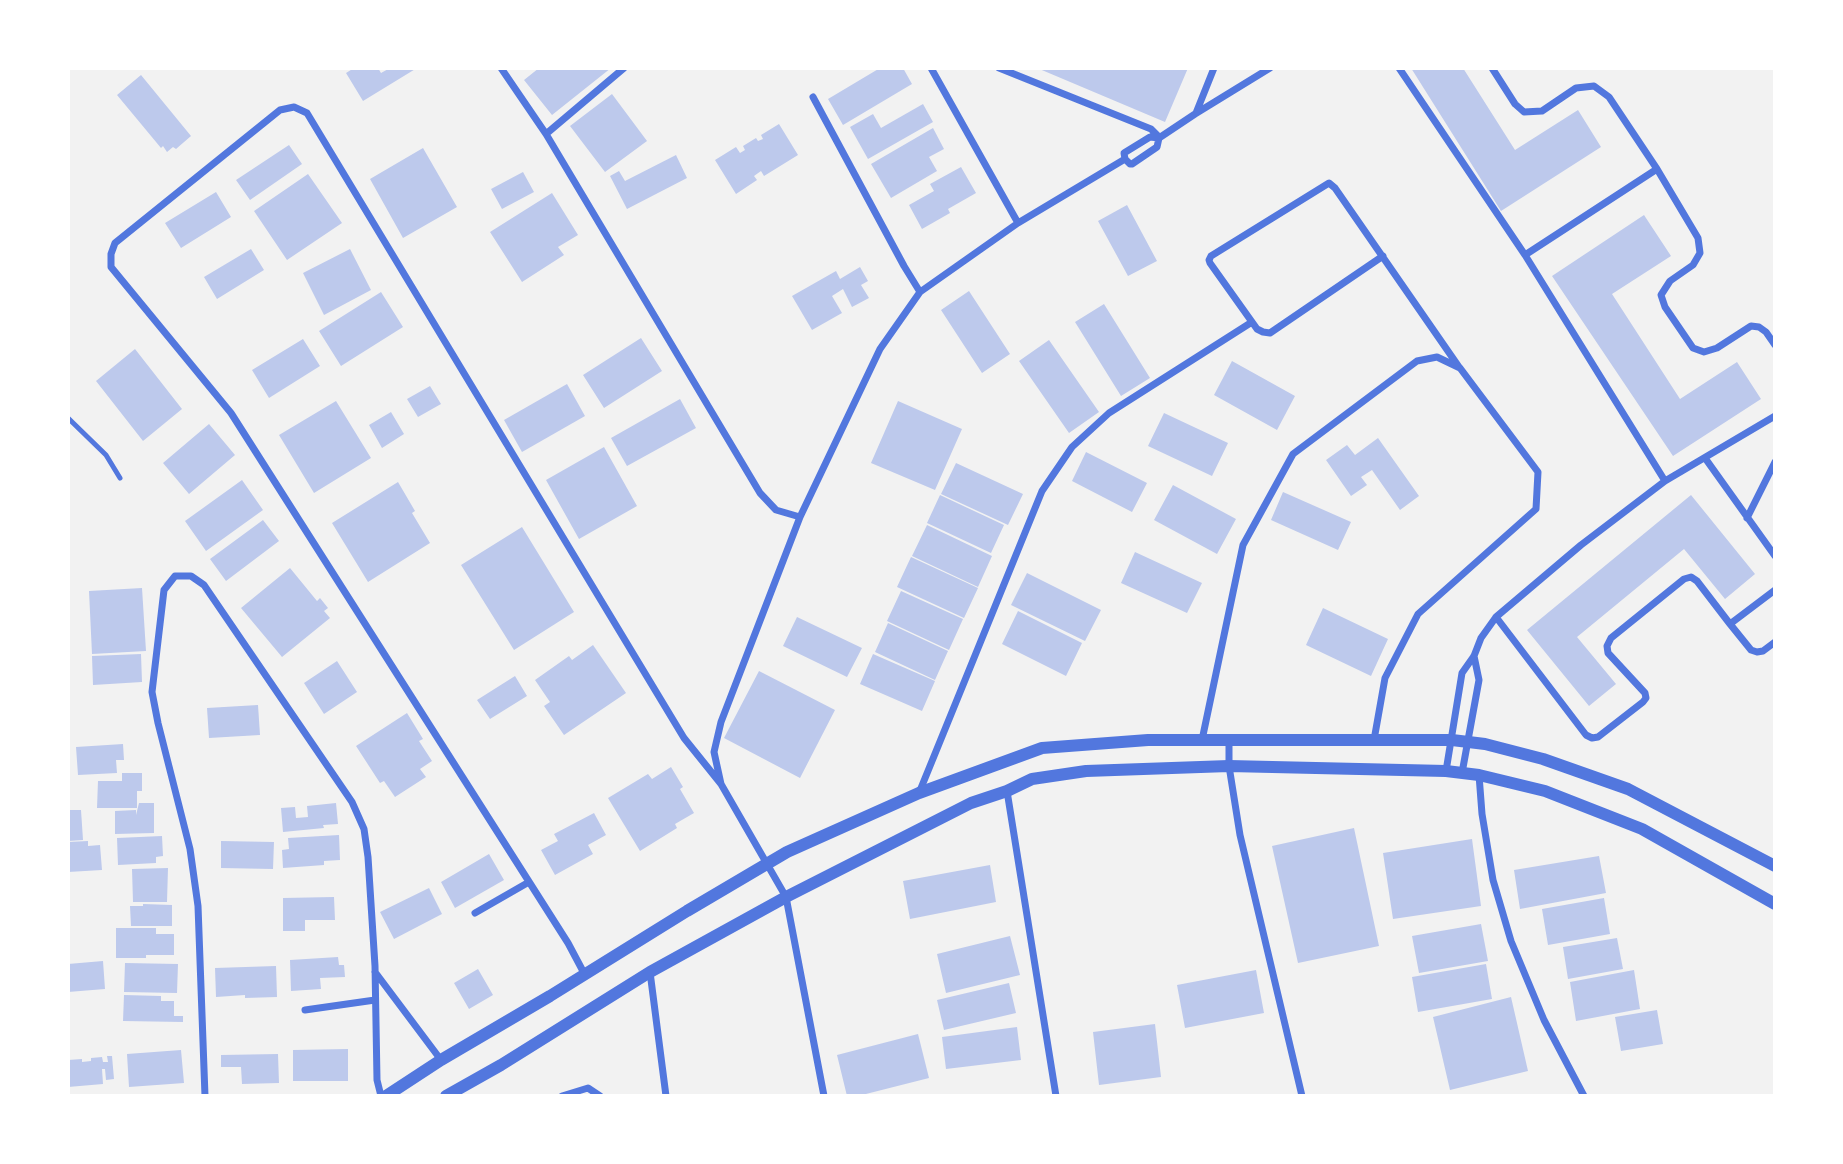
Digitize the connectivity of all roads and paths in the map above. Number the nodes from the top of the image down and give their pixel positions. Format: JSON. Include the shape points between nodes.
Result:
{"nodes":[{"id":1,"x":501,"y":68,"type":"edge"},
{"id":2,"x":624,"y":68,"type":"edge"},
{"id":3,"x":931,"y":68,"type":"edge"},
{"id":4,"x":999,"y":68,"type":"edge"},
{"id":5,"x":1214,"y":68,"type":"edge"},
{"id":6,"x":1270,"y":68,"type":"edge"},
{"id":7,"x":1399,"y":68,"type":"edge"},
{"id":8,"x":1492,"y":68,"type":"edge"},
{"id":9,"x":813,"y":97,"type":"dead end"},
{"id":10,"x":1195,"y":114,"type":"junction"},
{"id":11,"x":546,"y":134,"type":"junction"},
{"id":12,"x":1159,"y":138,"type":"junction"},
{"id":13,"x":1125,"y":159,"type":"junction"},
{"id":14,"x":1657,"y":170,"type":"junction"},
{"id":15,"x":1018,"y":223,"type":"junction"},
{"id":16,"x":1525,"y":255,"type":"junction"},
{"id":17,"x":1382,"y":256,"type":"junction"},
{"id":18,"x":920,"y":292,"type":"junction"},
{"id":19,"x":1252,"y":322,"type":"junction"},
{"id":20,"x":1775,"y":345,"type":"edge"},
{"id":21,"x":1460,"y":368,"type":"junction"},
{"id":22,"x":1775,"y":416,"type":"edge"},
{"id":23,"x":68,"y":418,"type":"edge"},
{"id":24,"x":1705,"y":458,"type":"junction"},
{"id":25,"x":1775,"y":462,"type":"edge"},
{"id":26,"x":120,"y":478,"type":"dead end"},
{"id":27,"x":1665,"y":481,"type":"junction"},
{"id":28,"x":800,"y":517,"type":"junction"},
{"id":29,"x":1747,"y":518,"type":"junction"},
{"id":30,"x":1775,"y":556,"type":"edge"},
{"id":31,"x":1775,"y":590,"type":"edge"},
{"id":32,"x":1496,"y":617,"type":"junction"},
{"id":33,"x":1730,"y":624,"type":"junction"},
{"id":34,"x":1775,"y":642,"type":"edge"},
{"id":35,"x":1474,"y":656,"type":"junction"},
{"id":36,"x":1202,"y":740,"type":"junction"},
{"id":37,"x":1229,"y":740,"type":"junction"},
{"id":38,"x":1374,"y":740,"type":"junction"},
{"id":39,"x":1452,"y":740,"type":"junction"},
{"id":40,"x":1468,"y":742,"type":"junction"},
{"id":41,"x":1229,"y":766,"type":"junction"},
{"id":42,"x":1446,"y":771,"type":"junction"},
{"id":43,"x":1462,"y":773,"type":"junction"},
{"id":44,"x":1479,"y":775,"type":"junction"},
{"id":45,"x":721,"y":784,"type":"junction"},
{"id":46,"x":1007,"y":791,"type":"junction"},
{"id":47,"x":919,"y":793,"type":"junction"},
{"id":48,"x":768,"y":863,"type":"junction"},
{"id":49,"x":1775,"y":866,"type":"edge"},
{"id":50,"x":529,"y":882,"type":"junction"},
{"id":51,"x":786,"y":897,"type":"junction"},
{"id":52,"x":1775,"y":904,"type":"edge"},
{"id":53,"x":475,"y":913,"type":"dead end"},
{"id":54,"x":375,"y":972,"type":"junction"},
{"id":55,"x":650,"y":972,"type":"junction"},
{"id":56,"x":584,"y":975,"type":"junction"},
{"id":57,"x":375,"y":1000,"type":"junction"},
{"id":58,"x":305,"y":1010,"type":"dead end"},
{"id":59,"x":441,"y":1060,"type":"junction"},
{"id":60,"x":1582,"y":1095,"type":"edge"},
{"id":61,"x":205,"y":1096,"type":"edge"},
{"id":62,"x":383,"y":1096,"type":"edge"},
{"id":63,"x":446,"y":1096,"type":"edge"},
{"id":64,"x":562,"y":1096,"type":"edge"},
{"id":65,"x":600,"y":1096,"type":"edge"},
{"id":66,"x":666,"y":1096,"type":"edge"},
{"id":67,"x":824,"y":1096,"type":"edge"},
{"id":68,"x":1056,"y":1096,"type":"edge"},
{"id":69,"x":1302,"y":1096,"type":"edge"}],
"edges":[{"from":1,"to":11,"type":"street"},
{"from":2,"to":11,"type":"street"},
{"from":3,"to":15,"type":"street"},
{"from":4,"to":12,"type":"street","via":[[1152,129]]},
{"from":5,"to":10,"type":"street"},
{"from":6,"to":10,"type":"street"},
{"from":7,"to":16,"type":"street"},
{"from":8,"to":14,"type":"street","via":[[1524,112],[1542,111],[1576,88],[1594,86],[1609,97]]},
{"from":9,"to":18,"type":"street"},
{"from":10,"to":12,"type":"street"},
{"from":11,"to":28,"type":"street","via":[[760,493],[776,510]]},
{"from":12,"to":13,"type":"street","via":[[1150,137],[1124,153]]},
{"from":12,"to":13,"type":"street","via":[[1157,147],[1132,164]]},
{"from":13,"to":15,"type":"street"},
{"from":14,"to":16,"type":"street"},
{"from":14,"to":20,"type":"street","via":[[1698,238],[1700,253],[1693,265],[1670,281],[1661,295],[1665,307],[1693,348],[1704,352],[1751,326],[1766,332]]},
{"from":15,"to":18,"type":"street"},
{"from":16,"to":27,"type":"street"},
{"from":17,"to":19,"type":"street","via":[[1269,333],[1256,329]]},
{"from":17,"to":19,"type":"street","via":[[1329,183],[1211,256],[1210,263]]},
{"from":17,"to":21,"type":"street"},
{"from":18,"to":28,"type":"street","via":[[880,349]]},
{"from":19,"to":47,"type":"street","via":[[1110,413],[1072,447],[1042,491]]},
{"from":21,"to":36,"type":"street","via":[[1437,357],[1417,361],[1293,454],[1243,545]]},
{"from":21,"to":38,"type":"street","via":[[1538,472],[1536,509],[1418,614],[1385,678]]},
{"from":22,"to":24,"type":"street"},
{"from":23,"to":26,"type":"lane","via":[[106,455]]},
{"from":24,"to":27,"type":"street"},
{"from":24,"to":29,"type":"street"},
{"from":25,"to":29,"type":"street"},
{"from":27,"to":32,"type":"street"},
{"from":28,"to":45,"type":"street","via":[[721,722],[714,752]]},
{"from":29,"to":30,"type":"street"},
{"from":31,"to":33,"type":"street"},
{"from":32,"to":33,"type":"street","via":[[1592,738],[1646,698],[1608,653],[1611,638],[1691,578]]},
{"from":32,"to":35,"type":"street"},
{"from":33,"to":34,"type":"street","via":[[1751,650],[1763,651]]},
{"from":35,"to":39,"type":"street","via":[[1462,673]]},
{"from":35,"to":40,"type":"street","via":[[1479,680]]},
{"from":36,"to":37,"type":"street"},
{"from":36,"to":47,"type":"street","via":[[1042,748]]},
{"from":37,"to":38,"type":"street"},
{"from":37,"to":41,"type":"street"},
{"from":38,"to":39,"type":"street"},
{"from":39,"to":40,"type":"street"},
{"from":39,"to":42,"type":"street"},
{"from":40,"to":43,"type":"street"},
{"from":40,"to":49,"type":"street","via":[[1543,759],[1628,789]]},
{"from":41,"to":42,"type":"street"},
{"from":41,"to":46,"type":"street","via":[[1086,771],[1032,779]]},
{"from":41,"to":69,"type":"street","via":[[1240,835]]},
{"from":42,"to":43,"type":"street"},
{"from":43,"to":44,"type":"street"},
{"from":44,"to":52,"type":"street","via":[[1545,791],[1642,829]]},
{"from":44,"to":60,"type":"street","via":[[1493,880],[1511,941]]},
{"from":45,"to":48,"type":"street"},
{"from":45,"to":50,"type":"street","via":[[684,737],[307,113],[294,107],[280,110],[115,243],[111,267],[231,413]]},
{"from":46,"to":51,"type":"street","via":[[971,803]]},
{"from":46,"to":68,"type":"street"},
{"from":47,"to":48,"type":"street"},
{"from":48,"to":51,"type":"street"},
{"from":48,"to":56,"type":"street"},
{"from":50,"to":53,"type":"street"},
{"from":50,"to":56,"type":"street"},
{"from":51,"to":55,"type":"street"},
{"from":51,"to":67,"type":"street"},
{"from":54,"to":57,"type":"street"},
{"from":54,"to":59,"type":"street"},
{"from":54,"to":61,"type":"street","via":[[368,857],[352,802],[204,585],[191,576],[175,576],[164,590],[152,692],[197,895]]},
{"from":55,"to":63,"type":"street"},
{"from":55,"to":66,"type":"street"},
{"from":56,"to":59,"type":"street"},
{"from":57,"to":58,"type":"street"},
{"from":57,"to":62,"type":"street","via":[[377,1080]]},
{"from":59,"to":62,"type":"street"},
{"from":64,"to":65,"type":"street","via":[[588,1088]]}]}
